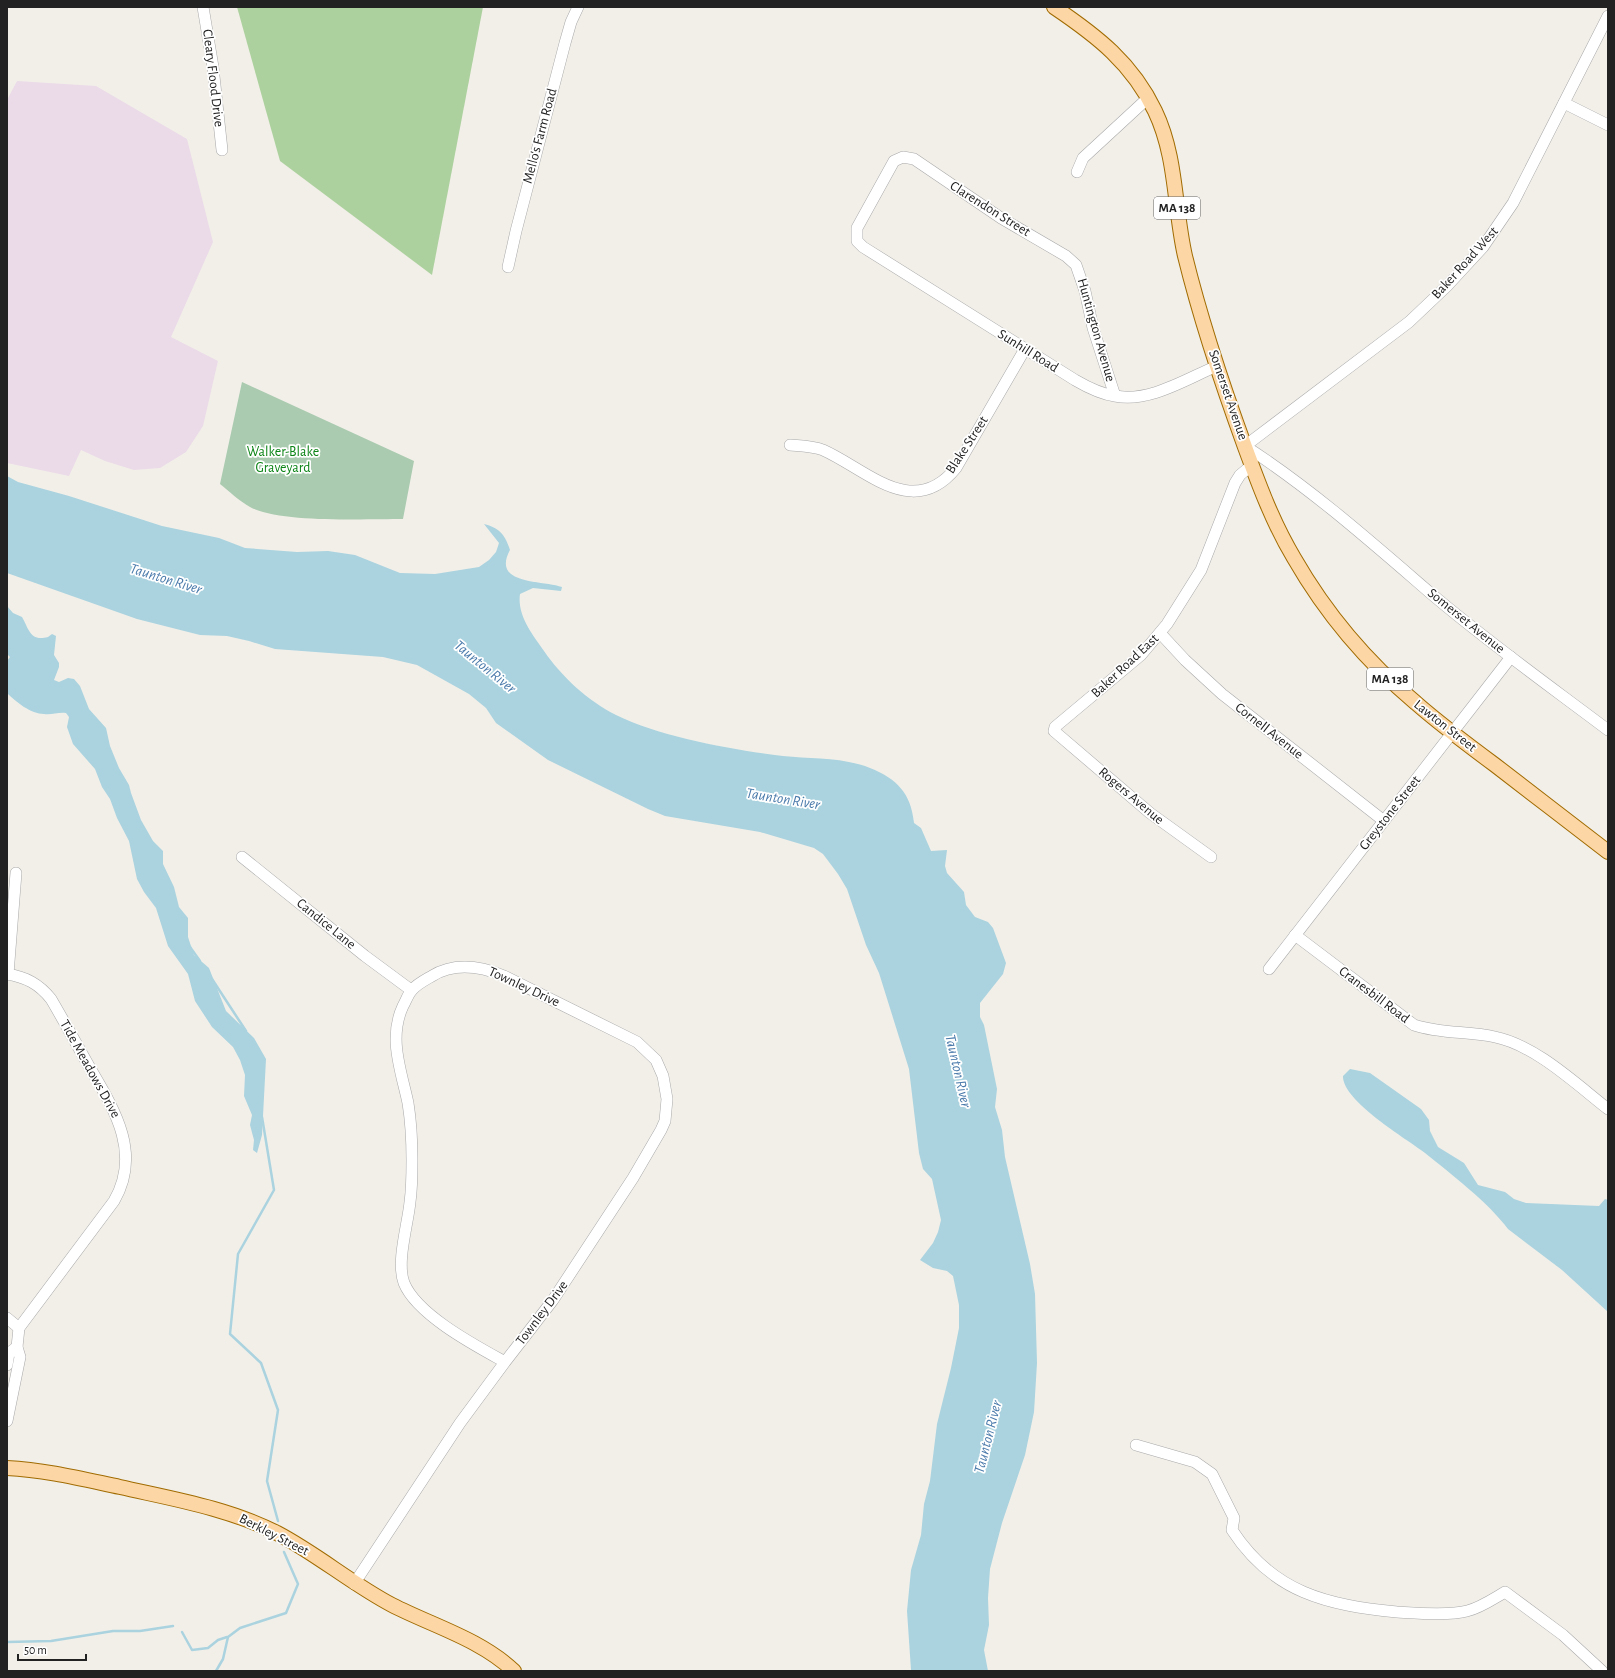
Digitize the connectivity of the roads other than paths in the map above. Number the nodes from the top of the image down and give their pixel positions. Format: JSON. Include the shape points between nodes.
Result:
{"nodes":[{"id":1,"x":203,"y":7,"type":"edge"},
{"id":2,"x":578,"y":7,"type":"edge"},
{"id":3,"x":1054,"y":7,"type":"edge"},
{"id":4,"x":1608,"y":16,"type":"edge"},
{"id":5,"x":1148,"y":98,"type":"junction"},
{"id":6,"x":1564,"y":103,"type":"junction"},
{"id":7,"x":1608,"y":125,"type":"edge"},
{"id":8,"x":222,"y":150,"type":"dead end"},
{"id":9,"x":1077,"y":172,"type":"dead end"},
{"id":10,"x":856,"y":237,"type":"joint"},
{"id":11,"x":1076,"y":265,"type":"joint"},
{"id":12,"x":508,"y":267,"type":"dead end"},
{"id":13,"x":1025,"y":349,"type":"junction"},
{"id":14,"x":1217,"y":366,"type":"junction"},
{"id":15,"x":1115,"y":396,"type":"junction"},
{"id":16,"x":790,"y":445,"type":"dead end"},
{"id":17,"x":1245,"y":446,"type":"junction"},
{"id":18,"x":1252,"y":465,"type":"junction"},
{"id":19,"x":1160,"y":633,"type":"junction"},
{"id":20,"x":1511,"y":657,"type":"junction"},
{"id":21,"x":1608,"y":730,"type":"edge"},
{"id":22,"x":1054,"y":731,"type":"joint"},
{"id":23,"x":1453,"y":732,"type":"junction"},
{"id":24,"x":1384,"y":821,"type":"junction"},
{"id":25,"x":1608,"y":852,"type":"edge"},
{"id":26,"x":1211,"y":856,"type":"dead end"},
{"id":27,"x":242,"y":857,"type":"dead end"},
{"id":28,"x":16,"y":873,"type":"dead end"},
{"id":29,"x":1295,"y":935,"type":"junction"},
{"id":30,"x":1269,"y":969,"type":"dead end"},
{"id":31,"x":7,"y":974,"type":"edge"},
{"id":32,"x":411,"y":990,"type":"junction"},
{"id":33,"x":1608,"y":1109,"type":"edge"},
{"id":34,"x":7,"y":1318,"type":"edge"},
{"id":35,"x":19,"y":1328,"type":"junction"},
{"id":36,"x":17,"y":1347,"type":"junction"},
{"id":37,"x":505,"y":1362,"type":"junction"},
{"id":38,"x":7,"y":1365,"type":"edge"},
{"id":39,"x":7,"y":1421,"type":"edge"},
{"id":40,"x":1136,"y":1445,"type":"dead end"},
{"id":41,"x":7,"y":1468,"type":"edge"},
{"id":42,"x":354,"y":1584,"type":"junction"},
{"id":43,"x":514,"y":1671,"type":"edge"},
{"id":44,"x":1602,"y":1671,"type":"edge"}],
"edges":[{"from":1,"to":8,"type":"street","name":"Cleary Flood Drive","via":[[213,67]]},
{"from":2,"to":12,"type":"street","name":"Mello's Farm Road","via":[[565,43]]},
{"from":3,"to":5,"type":"main road","name":"Somerset Avenue","number":"MA 138","via":[[1109,47],[1131,72]]},
{"from":4,"to":6,"type":"street","name":"Baker Road West"},
{"from":5,"to":9,"type":"street","via":[[1083,158]]},
{"from":5,"to":14,"type":"main road","name":"Somerset Avenue","number":"MA 138","via":[[1156,112],[1166,142],[1185,255]]},
{"from":6,"to":7,"type":"street"},
{"from":6,"to":17,"type":"street","name":"Baker Road West","via":[[1511,206],[1490,239],[1464,269],[1408,322]]},
{"from":10,"to":11,"type":"street","name":"Clarendon Street","via":[[858,225],[892,164],[903,157],[914,159],[996,215],[1066,256]]},
{"from":10,"to":13,"type":"street","name":"Sunhill Road","via":[[864,247]]},
{"from":11,"to":15,"type":"street","name":"Huntington Avenue"},
{"from":13,"to":15,"type":"street","name":"Sunhill Road","via":[[1075,380]]},
{"from":13,"to":16,"type":"street","name":"Blake Street","via":[[956,468],[933,486],[913,491],[894,488],[874,480],[824,451]]},
{"from":14,"to":15,"type":"street","name":"Sunhill Road","via":[[1147,394],[1132,397]]},
{"from":14,"to":17,"type":"main road","name":"Somerset Avenue","number":"MA 138"},
{"from":17,"to":18,"type":"main road","name":"Lawton Street","number":"MA 138"},
{"from":17,"to":20,"type":"street","name":"Somerset Avenue","via":[[1293,478]]},
{"from":18,"to":19,"type":"street","name":"Baker Road East","via":[[1240,475],[1200,570],[1176,612]]},
{"from":18,"to":23,"type":"main road","name":"Lawton Street","number":"MA 138","via":[[1276,525],[1294,559],[1350,638],[1378,669],[1415,703]]},
{"from":19,"to":22,"type":"street","name":"Baker Road East","via":[[1141,655],[1055,727]]},
{"from":19,"to":24,"type":"street","name":"Cornell Avenue","via":[[1216,689]]},
{"from":20,"to":21,"type":"street","name":"Somerset Avenue"},
{"from":20,"to":23,"type":"street","name":"Greystone Street"},
{"from":22,"to":26,"type":"street","name":"Rogers Avenue","via":[[1150,813]]},
{"from":23,"to":24,"type":"street","name":"Greystone Street"},
{"from":23,"to":25,"type":"main road","name":"Lawton Street","number":"MA 138"},
{"from":24,"to":29,"type":"street","name":"Greystone Street"},
{"from":27,"to":32,"type":"street","name":"Candice Lane"},
{"from":28,"to":31,"type":"street"},
{"from":29,"to":30,"type":"street","name":"Greystone Street"},
{"from":29,"to":33,"type":"street","name":"Cranesbill Road","via":[[1414,1025],[1429,1030],[1496,1037],[1516,1045],[1549,1064]]},
{"from":31,"to":35,"type":"street","name":"Tide Meadows Drive","via":[[31,981],[51,999],[110,1101],[121,1130],[125,1155],[122,1185],[114,1201]]},
{"from":32,"to":37,"type":"street","via":[[400,1014],[395,1036],[411,1123],[412,1149],[410,1201],[402,1258],[403,1282],[416,1301],[434,1318]]},
{"from":32,"to":37,"type":"street","name":"Townley Drive","via":[[449,968],[472,967],[491,970],[637,1042],[656,1060],[665,1081],[667,1107],[661,1130],[553,1300]]},
{"from":34,"to":35,"type":"street"},
{"from":35,"to":36,"type":"street"},
{"from":36,"to":38,"type":"street","via":[[9,1353]]},
{"from":36,"to":39,"type":"street","via":[[20,1357]]},
{"from":37,"to":42,"type":"street","name":"Townley Drive","via":[[460,1424]]},
{"from":40,"to":44,"type":"street","via":[[1195,1462],[1212,1474],[1234,1518],[1232,1530],[1239,1540],[1266,1569],[1299,1591],[1347,1605],[1421,1613],[1466,1611],[1505,1592],[1563,1635]]},
{"from":41,"to":42,"type":"main road","name":"Berkley Street","via":[[72,1476],[182,1500],[234,1515],[292,1542]]},
{"from":42,"to":43,"type":"main road","name":"Berkley Street","via":[[487,1650]]}]}
